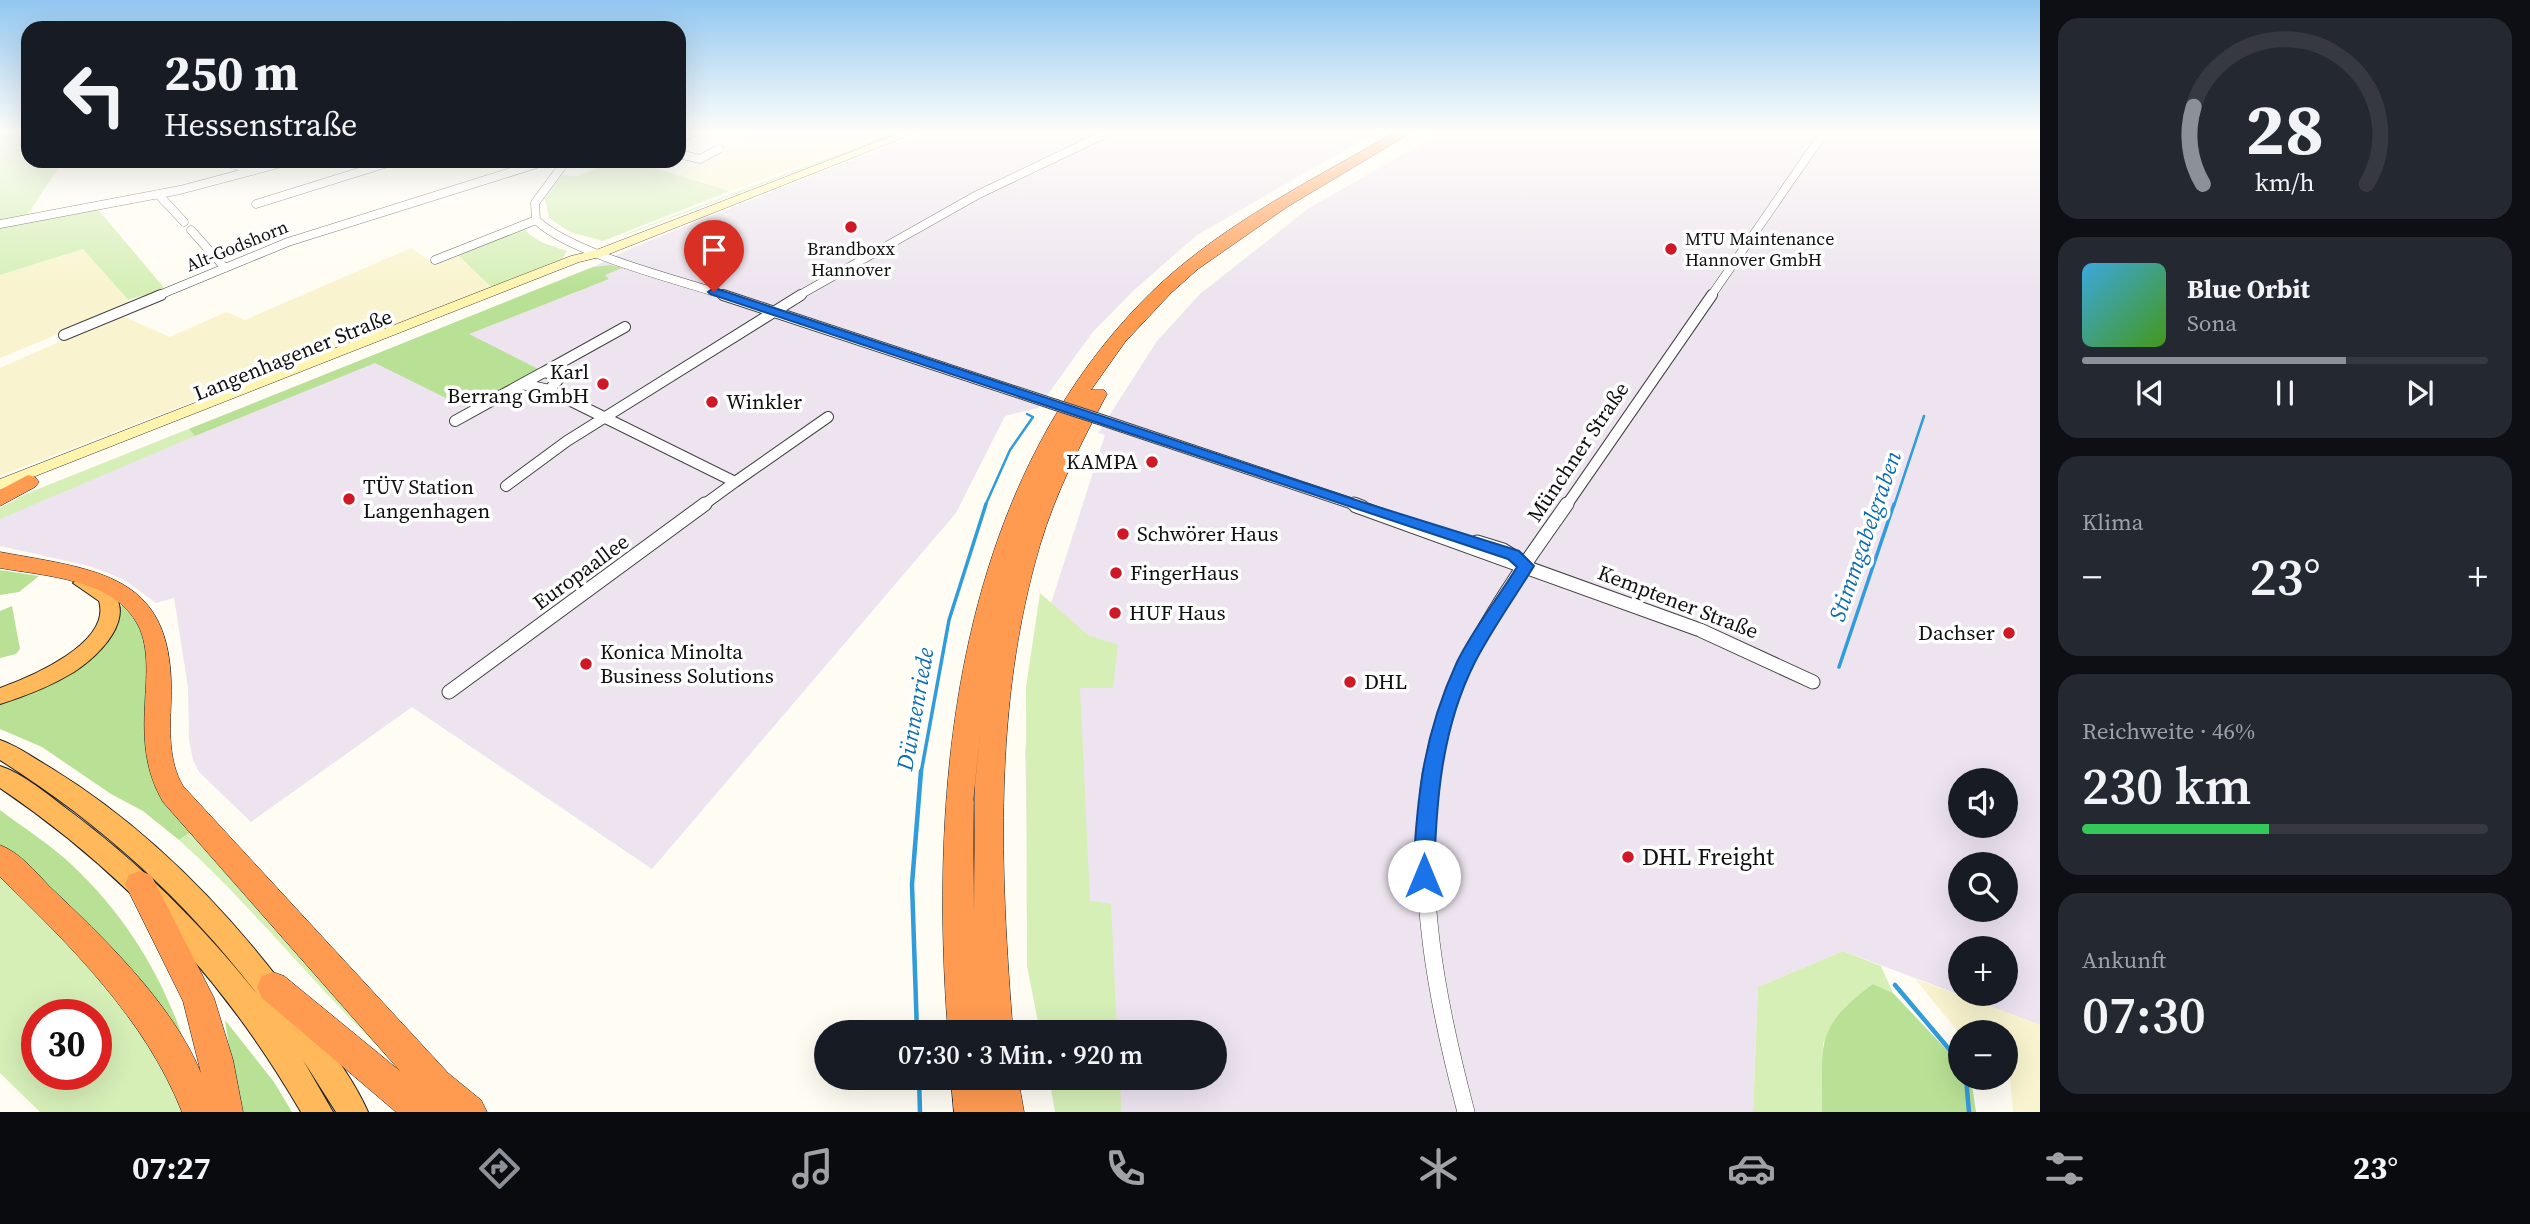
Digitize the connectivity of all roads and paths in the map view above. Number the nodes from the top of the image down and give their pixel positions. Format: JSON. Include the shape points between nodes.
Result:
{"nodes":[{"id":1,"x":203,"y":183,"type":"edge"},
{"id":2,"x":324,"y":183,"type":"edge"},
{"id":3,"x":475,"y":183,"type":"edge"},
{"id":4,"x":550,"y":183,"type":"edge"},
{"id":5,"x":781,"y":183,"type":"edge"},
{"id":6,"x":1000,"y":183,"type":"edge"},
{"id":7,"x":1319,"y":183,"type":"edge"},
{"id":8,"x":1337,"y":183,"type":"edge"},
{"id":9,"x":1789,"y":183,"type":"edge"},
{"id":10,"x":158,"y":194,"type":"junction"},
{"id":11,"x":257,"y":204,"type":"dead end"},
{"id":12,"x":536,"y":220,"type":"junction"},
{"id":13,"x":184,"y":222,"type":"dead end"},
{"id":14,"x":0,"y":224,"type":"edge"},
{"id":15,"x":191,"y":230,"type":"dead end"},
{"id":16,"x":600,"y":253,"type":"junction"},
{"id":17,"x":435,"y":260,"type":"dead end"},
{"id":18,"x":225,"y":268,"type":"junction"},
{"id":19,"x":777,"y":313,"type":"junction"},
{"id":20,"x":625,"y":327,"type":"dead end"},
{"id":21,"x":64,"y":335,"type":"dead end"},
{"id":22,"x":544,"y":372,"type":"junction"},
{"id":23,"x":522,"y":384,"type":"junction"},
{"id":24,"x":549,"y":390,"type":"junction"},
{"id":25,"x":469,"y":414,"type":"joint"},
{"id":26,"x":828,"y":417,"type":"dead end"},
{"id":27,"x":606,"y":420,"type":"junction"},
{"id":28,"x":455,"y":421,"type":"dead end"},
{"id":29,"x":27,"y":478,"type":"junction"},
{"id":30,"x":735,"y":482,"type":"junction"},
{"id":31,"x":0,"y":483,"type":"edge"},
{"id":32,"x":506,"y":486,"type":"dead end"},
{"id":33,"x":0,"y":493,"type":"edge"},
{"id":34,"x":0,"y":499,"type":"edge"},
{"id":35,"x":0,"y":562,"type":"edge"},
{"id":36,"x":1526,"y":566,"type":"junction"},
{"id":37,"x":1813,"y":681,"type":"dead end"},
{"id":38,"x":449,"y":692,"type":"dead end"},
{"id":39,"x":0,"y":696,"type":"edge"},
{"id":40,"x":0,"y":749,"type":"edge"},
{"id":41,"x":0,"y":776,"type":"edge"},
{"id":42,"x":0,"y":858,"type":"edge"},
{"id":43,"x":140,"y":884,"type":"junction"},
{"id":44,"x":273,"y":987,"type":"junction"},
{"id":45,"x":963,"y":1020,"type":"edge"},
{"id":46,"x":995,"y":1020,"type":"edge"},
{"id":47,"x":969,"y":1090,"type":"edge"},
{"id":48,"x":1003,"y":1090,"type":"edge"},
{"id":49,"x":200,"y":1112,"type":"edge"},
{"id":50,"x":225,"y":1112,"type":"edge"},
{"id":51,"x":318,"y":1112,"type":"edge"},
{"id":52,"x":353,"y":1112,"type":"edge"},
{"id":53,"x":423,"y":1112,"type":"edge"},
{"id":54,"x":469,"y":1112,"type":"edge"},
{"id":55,"x":972,"y":1112,"type":"edge"},
{"id":56,"x":1006,"y":1112,"type":"edge"},
{"id":57,"x":1466,"y":1112,"type":"edge"}],
"edges":[{"from":1,"to":10,"type":"street"},
{"from":2,"to":11,"type":"street"},
{"from":3,"to":18,"type":"street","name":"Alt-Godshorn","via":[[315,232]]},
{"from":4,"to":12,"type":"street","via":[[535,203]]},
{"from":5,"to":16,"type":"main road","name":"Langenhagener Straße"},
{"from":6,"to":19,"type":"street","via":[[957,203]]},
{"from":7,"to":45,"type":"highway","via":[[1254,221],[1165,289],[1085,383],[1035,472],[997,575],[961,772],[958,896]]},
{"from":8,"to":46,"type":"highway","via":[[1259,229],[1178,294],[1101,387],[1054,475],[1018,578],[995,699],[987,853]]},
{"from":9,"to":36,"type":"street","name":"Münchner Straße"},
{"from":10,"to":13,"type":"street"},
{"from":10,"to":14,"type":"street"},
{"from":12,"to":16,"type":"street","name":"Kemptener Straße","via":[[550,233]]},
{"from":12,"to":17,"type":"street"},
{"from":15,"to":18,"type":"street"},
{"from":16,"to":19,"type":"street","name":"Kemptener Straße"},
{"from":16,"to":29,"type":"main road","name":"Langenhagener Straße"},
{"from":18,"to":21,"type":"street","name":"Alt-Godshorn"},
{"from":19,"to":27,"type":"street"},
{"from":19,"to":36,"type":"street","name":"Kemptener Straße","bridge":true},
{"from":20,"to":22,"type":"street"},
{"from":22,"to":23,"type":"street"},
{"from":22,"to":24,"type":"street","via":[[555,374],[558,380]]},
{"from":23,"to":24,"type":"street"},
{"from":23,"to":25,"type":"street"},
{"from":24,"to":27,"type":"street"},
{"from":25,"to":28,"type":"street"},
{"from":26,"to":30,"type":"street","name":"Europaallee"},
{"from":27,"to":30,"type":"street"},
{"from":27,"to":32,"type":"street","via":[[535,461]]},
{"from":29,"to":31,"type":"main road","name":"Langenhagener Straße"},
{"from":29,"to":33,"type":"main road","name":"Langenhagener Straße"},
{"from":29,"to":34,"type":"highway"},
{"from":30,"to":38,"type":"street","name":"Europaallee"},
{"from":35,"to":39,"type":"highway","via":[[87,584],[101,590],[111,606],[106,627],[85,652],[54,674]]},
{"from":35,"to":54,"type":"highway","via":[[93,580],[141,609],[159,656],[157,744],[170,789],[427,1075]]},
{"from":36,"to":37,"type":"street","name":"Kemptener Straße","via":[[1700,629]]},
{"from":36,"to":57,"type":"street","name":"Münchner Straße","via":[[1458,678],[1437,738],[1426,797],[1423,860],[1429,942]]},
{"from":40,"to":44,"type":"highway","via":[[108,819],[164,868]]},
{"from":41,"to":43,"type":"highway","via":[[85,836]]},
{"from":42,"to":49,"type":"highway","via":[[133,1000],[179,1065]]},
{"from":43,"to":50,"type":"highway","via":[[198,998]]},
{"from":43,"to":51,"type":"highway","via":[[171,914],[247,1006]]},
{"from":44,"to":52,"type":"highway"},
{"from":44,"to":53,"type":"highway"},
{"from":47,"to":55,"type":"highway"},
{"from":48,"to":56,"type":"highway"}]}
